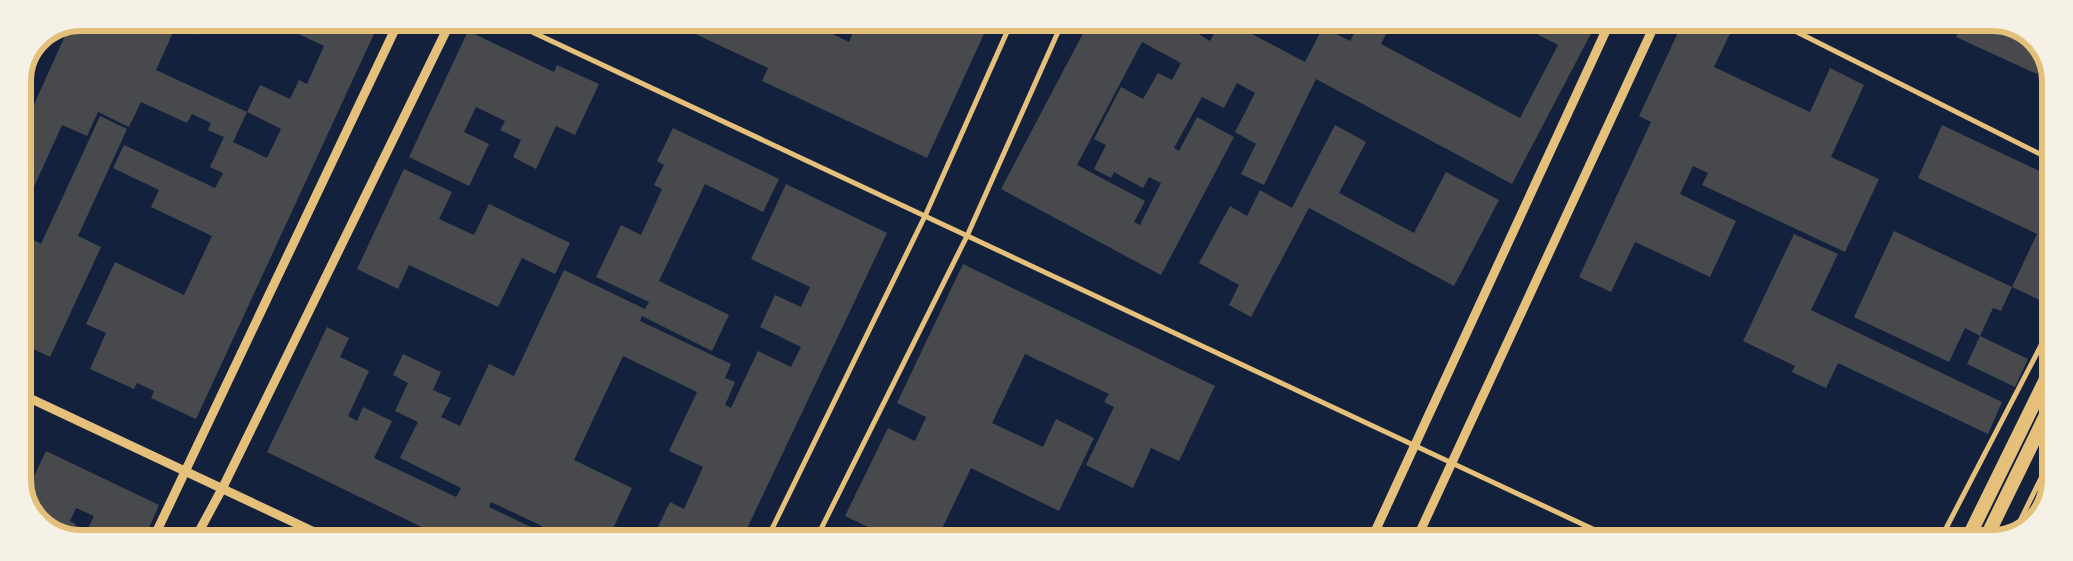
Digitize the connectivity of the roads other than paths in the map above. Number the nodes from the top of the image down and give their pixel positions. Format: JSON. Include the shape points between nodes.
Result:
{"nodes":[{"id":1,"x":394,"y":31,"type":"edge"},
{"id":2,"x":446,"y":31,"type":"edge"},
{"id":3,"x":530,"y":31,"type":"edge"},
{"id":4,"x":1007,"y":31,"type":"edge"},
{"id":5,"x":1059,"y":31,"type":"edge"},
{"id":6,"x":1606,"y":31,"type":"edge"},
{"id":7,"x":1652,"y":31,"type":"edge"},
{"id":8,"x":1795,"y":31,"type":"edge"},
{"id":9,"x":2042,"y":155,"type":"edge"},
{"id":10,"x":925,"y":216,"type":"junction"},
{"id":11,"x":967,"y":236,"type":"junction"},
{"id":12,"x":2042,"y":343,"type":"edge"},
{"id":13,"x":2042,"y":387,"type":"edge"},
{"id":14,"x":31,"y":399,"type":"edge"},
{"id":15,"x":2042,"y":424,"type":"edge"},
{"id":16,"x":1415,"y":446,"type":"junction"},
{"id":17,"x":1452,"y":464,"type":"junction"},
{"id":18,"x":184,"y":470,"type":"junction"},
{"id":19,"x":2042,"y":476,"type":"edge"},
{"id":20,"x":222,"y":487,"type":"junction"},
{"id":21,"x":2020,"y":520,"type":"edge"},
{"id":22,"x":157,"y":530,"type":"edge"},
{"id":23,"x":200,"y":530,"type":"edge"},
{"id":24,"x":311,"y":530,"type":"edge"},
{"id":25,"x":771,"y":530,"type":"edge"},
{"id":26,"x":820,"y":530,"type":"edge"},
{"id":27,"x":1376,"y":530,"type":"edge"},
{"id":28,"x":1421,"y":530,"type":"edge"},
{"id":29,"x":1595,"y":530,"type":"edge"},
{"id":30,"x":1944,"y":530,"type":"edge"},
{"id":31,"x":1972,"y":530,"type":"edge"},
{"id":32,"x":1990,"y":530,"type":"edge"}],
"edges":[{"from":1,"to":18,"type":"street"},
{"from":2,"to":20,"type":"street"},
{"from":3,"to":10,"type":"street"},
{"from":4,"to":10,"type":"street"},
{"from":5,"to":11,"type":"street"},
{"from":6,"to":16,"type":"street"},
{"from":7,"to":17,"type":"street"},
{"from":8,"to":9,"type":"street"},
{"from":10,"to":11,"type":"street"},
{"from":10,"to":25,"type":"street"},
{"from":11,"to":16,"type":"street"},
{"from":11,"to":26,"type":"street"},
{"from":12,"to":30,"type":"street"},
{"from":13,"to":31,"type":"highway"},
{"from":14,"to":18,"type":"street"},
{"from":15,"to":32,"type":"highway"},
{"from":16,"to":17,"type":"street"},
{"from":16,"to":27,"type":"street"},
{"from":17,"to":28,"type":"street"},
{"from":17,"to":29,"type":"street"},
{"from":18,"to":20,"type":"street"},
{"from":18,"to":22,"type":"street"},
{"from":19,"to":21,"type":"street"},
{"from":20,"to":23,"type":"street"},
{"from":20,"to":24,"type":"street"}]}
